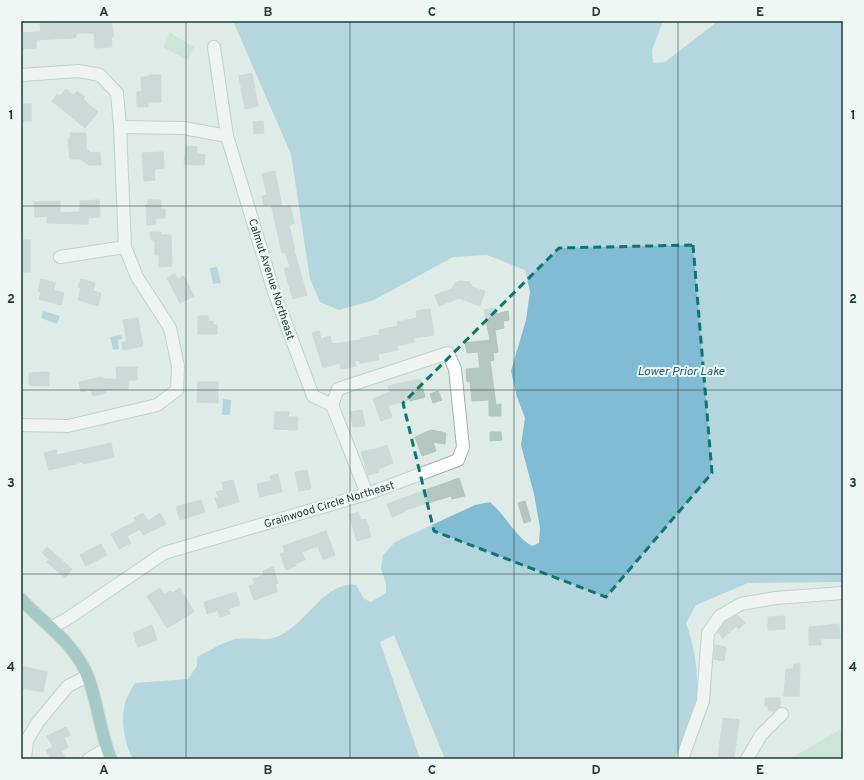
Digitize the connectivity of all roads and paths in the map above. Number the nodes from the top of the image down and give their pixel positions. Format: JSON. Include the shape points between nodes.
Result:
{"nodes":[{"id":1,"x":214,"y":47,"type":"dead end"},
{"id":2,"x":21,"y":75,"type":"edge"},
{"id":3,"x":120,"y":127,"type":"junction"},
{"id":4,"x":227,"y":136,"type":"junction"},
{"id":5,"x":124,"y":247,"type":"junction"},
{"id":6,"x":60,"y":257,"type":"dead end"},
{"id":7,"x":332,"y":405,"type":"junction"},
{"id":8,"x":21,"y":425,"type":"edge"},
{"id":9,"x":367,"y":494,"type":"junction"},
{"id":10,"x":843,"y":593,"type":"edge"},
{"id":11,"x":21,"y":598,"type":"edge"},
{"id":12,"x":26,"y":609,"type":"edge"},
{"id":13,"x":52,"y":627,"type":"junction"},
{"id":14,"x":88,"y":676,"type":"junction"},
{"id":15,"x":782,"y":714,"type":"dead end"},
{"id":16,"x":109,"y":754,"type":"edge"},
{"id":17,"x":25,"y":759,"type":"edge"},
{"id":18,"x":89,"y":759,"type":"edge"},
{"id":19,"x":682,"y":759,"type":"edge"},
{"id":20,"x":747,"y":759,"type":"edge"}],
"edges":[{"from":1,"to":4,"type":"street","name":"Calmut Avenue Northeast"},
{"from":2,"to":3,"type":"street","via":[[79,71],[100,75],[117,93]]},
{"from":3,"to":4,"type":"street","via":[[184,128]]},
{"from":3,"to":5,"type":"street"},
{"from":4,"to":7,"type":"street","name":"Calmut Avenue Northeast","via":[[274,292],[313,396]]},
{"from":5,"to":6,"type":"street"},
{"from":5,"to":8,"type":"street","via":[[137,277],[170,328],[178,366],[177,390],[157,405],[68,426]]},
{"from":7,"to":9,"type":"street"},
{"from":7,"to":9,"type":"street","name":"Grainwood Circle Northeast","via":[[338,389],[448,353],[454,369],[463,447],[458,460]]},
{"from":9,"to":13,"type":"street","name":"Grainwood Circle Northeast","via":[[164,553]]},
{"from":10,"to":19,"type":"street","via":[[775,598],[741,604],[720,616],[708,633],[703,701]]},
{"from":11,"to":12,"type":"main road"},
{"from":12,"to":13,"type":"main road"},
{"from":13,"to":14,"type":"main road","via":[[75,653]]},
{"from":14,"to":16,"type":"main road"},
{"from":14,"to":17,"type":"street","via":[[68,686],[38,722],[27,740]]},
{"from":15,"to":20,"type":"street","via":[[761,735]]},
{"from":16,"to":18,"type":"street"}]}
